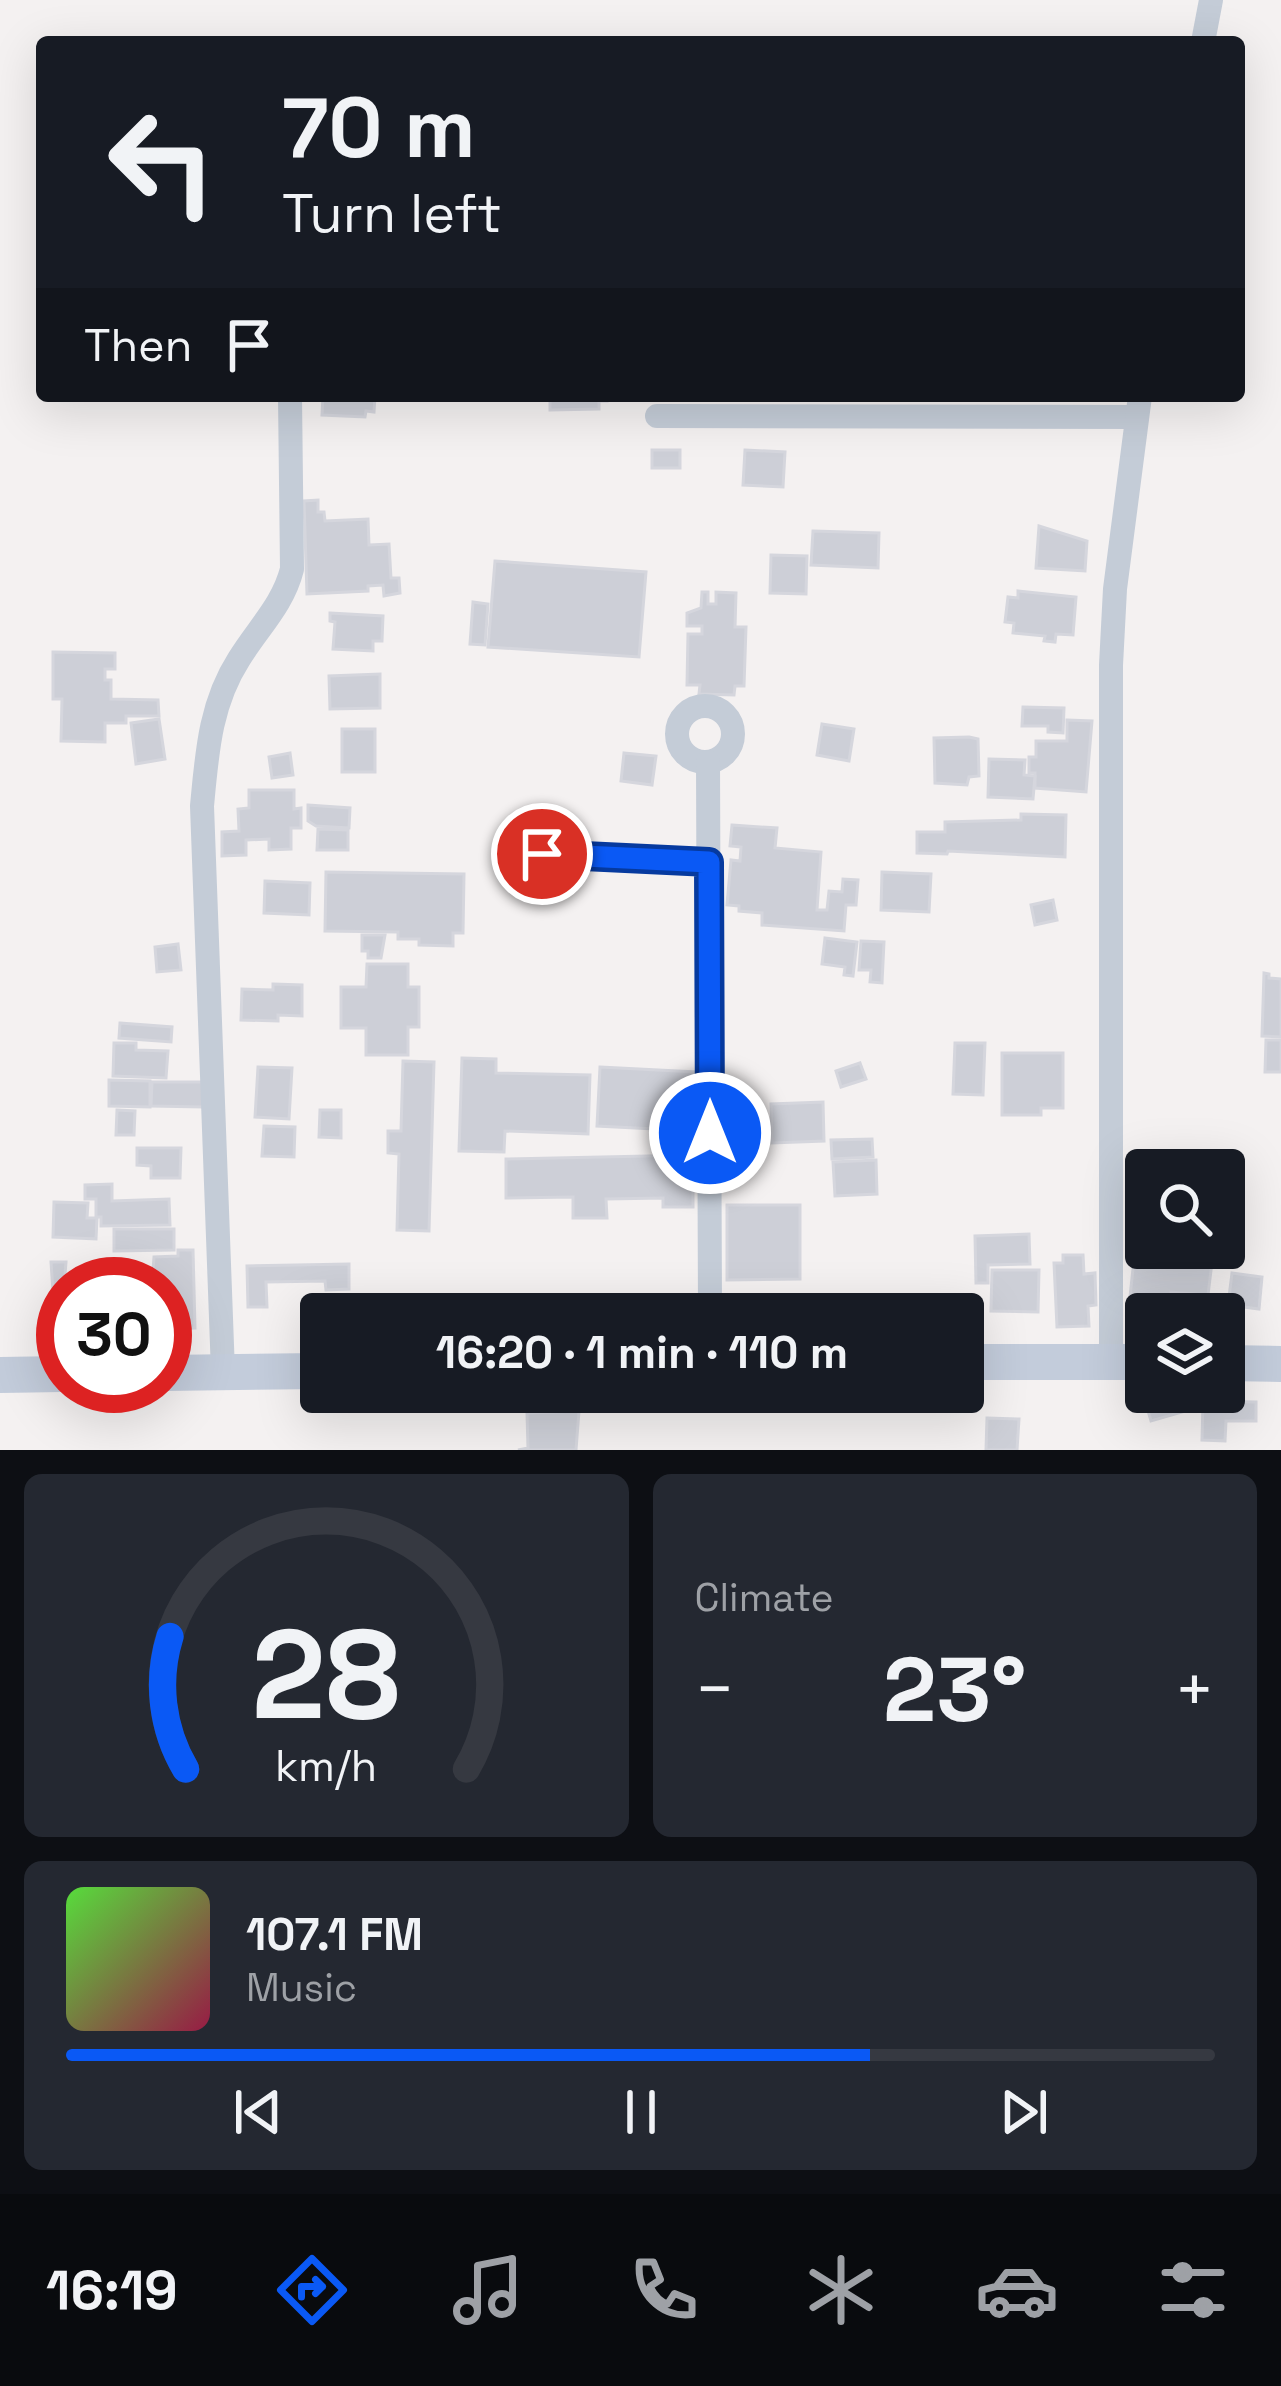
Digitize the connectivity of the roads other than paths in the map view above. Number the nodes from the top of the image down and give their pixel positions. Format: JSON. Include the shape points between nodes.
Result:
{"nodes":[{"id":1,"x":1211,"y":0,"type":"edge"},
{"id":2,"x":1204,"y":36,"type":"edge"},
{"id":3,"x":290,"y":402,"type":"edge"},
{"id":4,"x":1139,"y":407,"type":"edge"},
{"id":5,"x":657,"y":416,"type":"dead end"},
{"id":6,"x":708,"y":763,"type":"dead end"},
{"id":7,"x":542,"y":854,"type":"dead end"},
{"id":8,"x":709,"y":862,"type":"junction"},
{"id":9,"x":710,"y":1293,"type":"edge"},
{"id":10,"x":1127,"y":1293,"type":"edge"},
{"id":11,"x":984,"y":1362,"type":"edge"},
{"id":12,"x":1125,"y":1362,"type":"edge"},
{"id":13,"x":1245,"y":1363,"type":"edge"},
{"id":14,"x":1281,"y":1364,"type":"edge"},
{"id":15,"x":300,"y":1371,"type":"edge"},
{"id":16,"x":223,"y":1372,"type":"junction"},
{"id":17,"x":192,"y":1373,"type":"edge"},
{"id":18,"x":0,"y":1375,"type":"edge"},
{"id":19,"x":36,"y":1375,"type":"edge"}],
"edges":[{"from":1,"to":2,"type":"street"},
{"from":3,"to":16,"type":"street","via":[[292,569],[287,590],[224,686],[202,806]]},
{"from":4,"to":5,"type":"street"},
{"from":4,"to":10,"type":"street","via":[[1111,665]]},
{"from":6,"to":8,"type":"street"},
{"from":7,"to":8,"type":"street"},
{"from":8,"to":9,"type":"street"},
{"from":11,"to":12,"type":"main road"},
{"from":13,"to":14,"type":"main road"},
{"from":15,"to":16,"type":"main road"},
{"from":16,"to":17,"type":"main road"},
{"from":18,"to":19,"type":"main road"}]}
